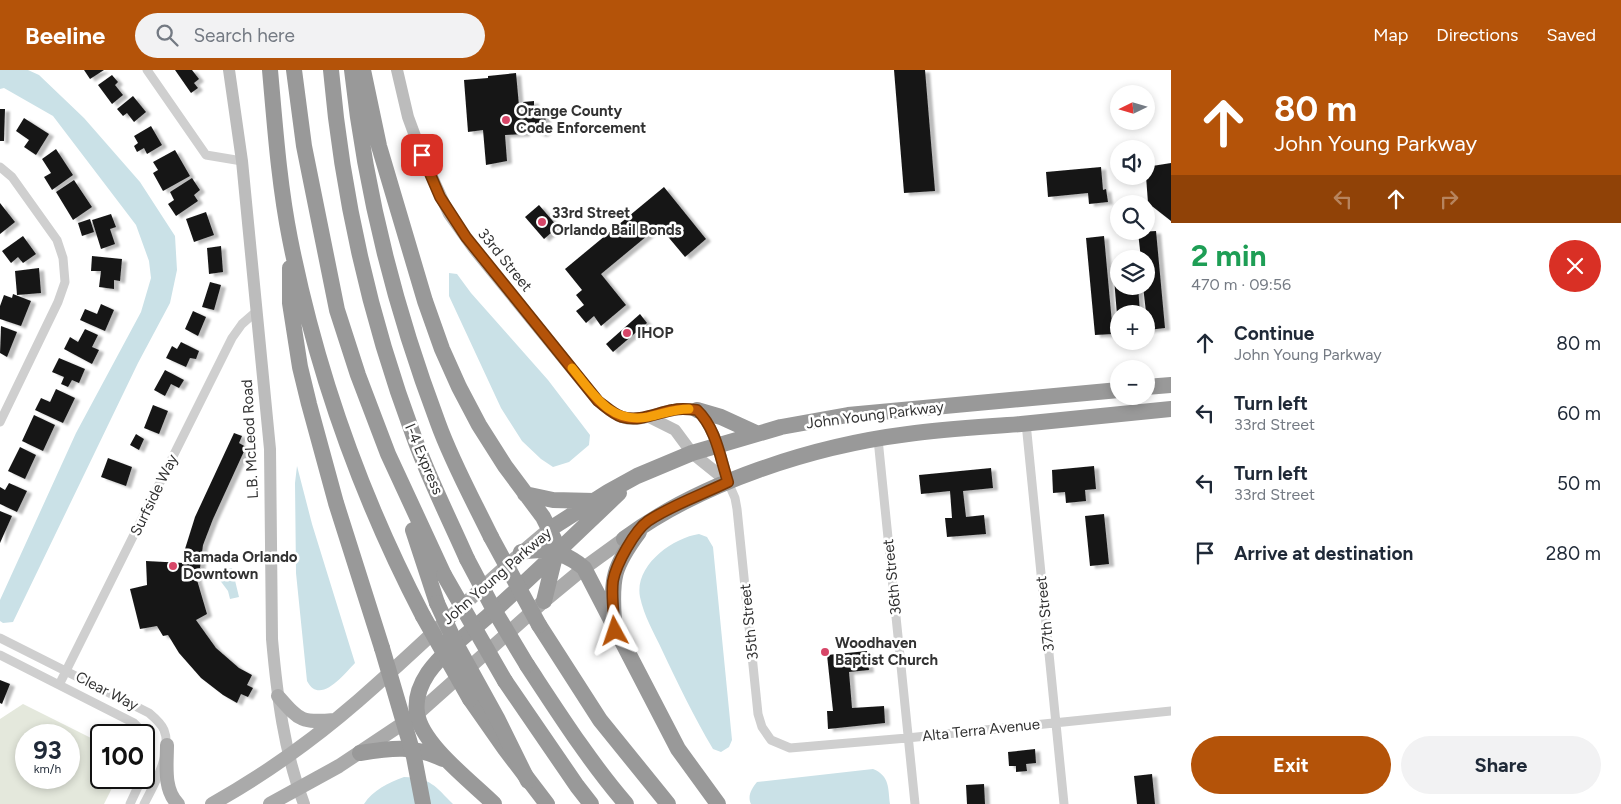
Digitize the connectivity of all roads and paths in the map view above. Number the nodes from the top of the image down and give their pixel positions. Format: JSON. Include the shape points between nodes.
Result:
{"nodes":[{"id":1,"x":147,"y":70,"type":"edge"},
{"id":2,"x":229,"y":70,"type":"edge"},
{"id":3,"x":270,"y":70,"type":"edge"},
{"id":4,"x":294,"y":70,"type":"edge"},
{"id":5,"x":330,"y":70,"type":"edge"},
{"id":6,"x":352,"y":70,"type":"edge"},
{"id":7,"x":363,"y":70,"type":"edge"},
{"id":8,"x":397,"y":70,"type":"edge"},
{"id":9,"x":242,"y":161,"type":"junction"},
{"id":10,"x":0,"y":168,"type":"edge"},
{"id":11,"x":290,"y":238,"type":"junction"},
{"id":12,"x":257,"y":312,"type":"junction"},
{"id":13,"x":1171,"y":385,"type":"edge"},
{"id":14,"x":1155,"y":386,"type":"edge"},
{"id":15,"x":1110,"y":391,"type":"edge"},
{"id":16,"x":1067,"y":395,"type":"junction"},
{"id":17,"x":1171,"y":409,"type":"edge"},
{"id":18,"x":697,"y":410,"type":"junction"},
{"id":19,"x":649,"y":417,"type":"junction"},
{"id":20,"x":0,"y":422,"type":"edge"},
{"id":21,"x":1026,"y":423,"type":"junction"},
{"id":22,"x":756,"y":433,"type":"junction"},
{"id":23,"x":878,"y":439,"type":"junction"},
{"id":24,"x":717,"y":445,"type":"junction"},
{"id":25,"x":692,"y":453,"type":"junction"},
{"id":26,"x":388,"y":454,"type":"junction"},
{"id":27,"x":637,"y":476,"type":"junction"},
{"id":28,"x":728,"y":482,"type":"junction"},
{"id":29,"x":525,"y":494,"type":"junction"},
{"id":30,"x":594,"y":501,"type":"junction"},
{"id":31,"x":646,"y":522,"type":"junction"},
{"id":32,"x":550,"y":529,"type":"junction"},
{"id":33,"x":624,"y":539,"type":"joint"},
{"id":34,"x":520,"y":552,"type":"junction"},
{"id":35,"x":556,"y":552,"type":"junction"},
{"id":36,"x":584,"y":568,"type":"junction"},
{"id":37,"x":544,"y":601,"type":"junction"},
{"id":38,"x":615,"y":631,"type":"junction"},
{"id":39,"x":0,"y":638,"type":"edge"},
{"id":40,"x":0,"y":655,"type":"edge"},
{"id":41,"x":66,"y":671,"type":"junction"},
{"id":42,"x":59,"y":685,"type":"junction"},
{"id":43,"x":278,"y":696,"type":"junction"},
{"id":44,"x":1171,"y":711,"type":"edge"},
{"id":45,"x":417,"y":714,"type":"junction"},
{"id":46,"x":334,"y":720,"type":"junction"},
{"id":47,"x":1056,"y":723,"type":"junction"},
{"id":48,"x":135,"y":724,"type":"edge"},
{"id":49,"x":907,"y":738,"type":"junction"},
{"id":50,"x":167,"y":745,"type":"junction"},
{"id":51,"x":790,"y":748,"type":"joint"},
{"id":52,"x":360,"y":752,"type":"junction"},
{"id":53,"x":289,"y":755,"type":"junction"},
{"id":54,"x":452,"y":763,"type":"junction"},
{"id":55,"x":528,"y":781,"type":"junction"},
{"id":56,"x":137,"y":789,"type":"edge"},
{"id":57,"x":299,"y":790,"type":"junction"},
{"id":58,"x":130,"y":804,"type":"edge"},
{"id":59,"x":144,"y":804,"type":"edge"},
{"id":60,"x":178,"y":804,"type":"edge"},
{"id":61,"x":212,"y":804,"type":"edge"},
{"id":62,"x":270,"y":804,"type":"edge"},
{"id":63,"x":304,"y":804,"type":"edge"},
{"id":64,"x":423,"y":804,"type":"edge"},
{"id":65,"x":494,"y":804,"type":"edge"},
{"id":66,"x":547,"y":804,"type":"edge"},
{"id":67,"x":591,"y":804,"type":"edge"},
{"id":68,"x":626,"y":804,"type":"edge"},
{"id":69,"x":668,"y":804,"type":"edge"},
{"id":70,"x":718,"y":804,"type":"edge"},
{"id":71,"x":915,"y":804,"type":"edge"},
{"id":72,"x":1064,"y":804,"type":"edge"}],
"edges":[{"from":1,"to":9,"type":"street","via":[[206,154]]},
{"from":2,"to":9,"type":"street","name":"L.B. McLeod Road"},
{"from":3,"to":11,"type":"highway"},
{"from":4,"to":26,"type":"highway","name":"I-4 Express","via":[[304,146],[337,310]]},
{"from":5,"to":68,"type":"highway","name":"I-4 Express","bridge":true,"via":[[341,158],[374,315],[415,440],[467,559],[494,610],[574,735]]},
{"from":6,"to":69,"type":"highway","bridge":true,"via":[[384,254],[403,323],[438,425],[491,537],[539,625],[600,720]]},
{"from":7,"to":29,"type":"highway","via":[[379,146],[442,349],[479,425]]},
{"from":8,"to":19,"type":"street","name":"33rd Street","via":[[408,117],[449,214],[598,401],[622,417]]},
{"from":9,"to":12,"type":"street","name":"L.B. McLeod Road"},
{"from":10,"to":20,"type":"street","via":[[12,177],[57,240],[63,258],[65,282]]},
{"from":11,"to":55,"type":"highway","bridge":true,"via":[[320,364],[344,438],[388,546],[470,699]]},
{"from":11,"to":64,"type":"highway","bridge":true,"via":[[290,303],[300,367],[321,450],[414,757]]},
{"from":12,"to":41,"type":"street","name":"Surfside Way","via":[[232,338]]},
{"from":12,"to":43,"type":"street","name":"L.B. McLeod Road","via":[[270,449],[272,639]]},
{"from":13,"to":14,"type":"highway"},
{"from":15,"to":16,"type":"highway","name":"John Young Parkway"},
{"from":16,"to":21,"type":"highway"},
{"from":16,"to":22,"type":"highway","name":"John Young Parkway","via":[[813,420]]},
{"from":17,"to":21,"type":"highway","name":"John Young Parkway"},
{"from":18,"to":19,"type":"street","name":"33rd Street","via":[[675,409]]},
{"from":18,"to":22,"type":"highway"},
{"from":18,"to":24,"type":"street","via":[[708,424]]},
{"from":19,"to":25,"type":"street","name":"33rd Street","via":[[675,430]]},
{"from":21,"to":23,"type":"highway","name":"John Young Parkway"},
{"from":21,"to":47,"type":"street","name":"37th Street"},
{"from":22,"to":24,"type":"highway","name":"John Young Parkway"},
{"from":23,"to":28,"type":"highway","name":"John Young Parkway","via":[[808,455]]},
{"from":23,"to":49,"type":"street","name":"36th Street"},
{"from":24,"to":25,"type":"highway","name":"John Young Parkway"},
{"from":24,"to":28,"type":"street"},
{"from":25,"to":27,"type":"highway","name":"John Young Parkway"},
{"from":25,"to":28,"type":"street","name":"33rd Street"},
{"from":26,"to":55,"type":"highway","bridge":true,"via":[[437,603]]},
{"from":26,"to":67,"type":"highway","name":"I-4 Express","bridge":true,"via":[[444,574],[505,681]]},
{"from":27,"to":30,"type":"highway","name":"John Young Parkway"},
{"from":27,"to":35,"type":"highway"},
{"from":28,"to":31,"type":"highway","name":"John Young Parkway"},
{"from":28,"to":51,"type":"street","name":"35th Street","via":[[737,509],[758,714],[771,740]]},
{"from":29,"to":30,"type":"highway","via":[[553,500]]},
{"from":29,"to":32,"type":"highway"},
{"from":30,"to":32,"type":"highway","name":"John Young Parkway"},
{"from":31,"to":33,"type":"highway","name":"John Young Parkway"},
{"from":31,"to":38,"type":"highway","via":[[622,554],[616,570],[613,582]]},
{"from":32,"to":34,"type":"main road","name":"John Young Parkway"},
{"from":32,"to":35,"type":"highway"},
{"from":33,"to":36,"type":"main road","name":"John Young Parkway"},
{"from":34,"to":35,"type":"highway"},
{"from":34,"to":46,"type":"main road","name":"John Young Parkway"},
{"from":35,"to":36,"type":"highway"},
{"from":35,"to":37,"type":"highway"},
{"from":35,"to":45,"type":"highway","via":[[436,663],[419,689]]},
{"from":36,"to":37,"type":"main road","name":"John Young Parkway"},
{"from":36,"to":38,"type":"highway"},
{"from":37,"to":45,"type":"main road","name":"John Young Parkway"},
{"from":38,"to":70,"type":"highway","via":[[678,749]]},
{"from":39,"to":41,"type":"street","name":"Clear Way"},
{"from":40,"to":42,"type":"street","name":"Clear Way"},
{"from":41,"to":42,"type":"street","name":"Surfside Way"},
{"from":41,"to":50,"type":"street","name":"Clear Way","via":[[149,713],[164,729]]},
{"from":42,"to":48,"type":"street","name":"Clear Way"},
{"from":43,"to":46,"type":"main road","via":[[300,719],[311,722]]},
{"from":43,"to":53,"type":"street","name":"L.B. McLeod Road"},
{"from":44,"to":47,"type":"street","name":"Alta Terra Avenue"},
{"from":45,"to":52,"type":"main road","name":"John Young Parkway"},
{"from":45,"to":54,"type":"highway","via":[[428,740]]},
{"from":46,"to":53,"type":"main road","name":"John Young Parkway"},
{"from":47,"to":49,"type":"street","name":"Alta Terra Avenue"},
{"from":47,"to":72,"type":"street","name":"37th Street"},
{"from":49,"to":51,"type":"street","name":"Alta Terra Avenue"},
{"from":49,"to":71,"type":"street","name":"36th Street"},
{"from":50,"to":59,"type":"street","via":[[160,772]]},
{"from":50,"to":60,"type":"main road","via":[[169,791]]},
{"from":52,"to":54,"type":"highway","via":[[408,748]]},
{"from":52,"to":57,"type":"main road","name":"John Young Parkway"},
{"from":53,"to":57,"type":"street","name":"L.B. McLeod Road"},
{"from":53,"to":61,"type":"main road","name":"John Young Parkway"},
{"from":54,"to":65,"type":"highway"},
{"from":55,"to":66,"type":"highway"},
{"from":56,"to":58,"type":"street","name":"Clear Way"},
{"from":57,"to":62,"type":"main road","name":"John Young Parkway"},
{"from":57,"to":63,"type":"street","name":"L.B. McLeod Road"}]}
